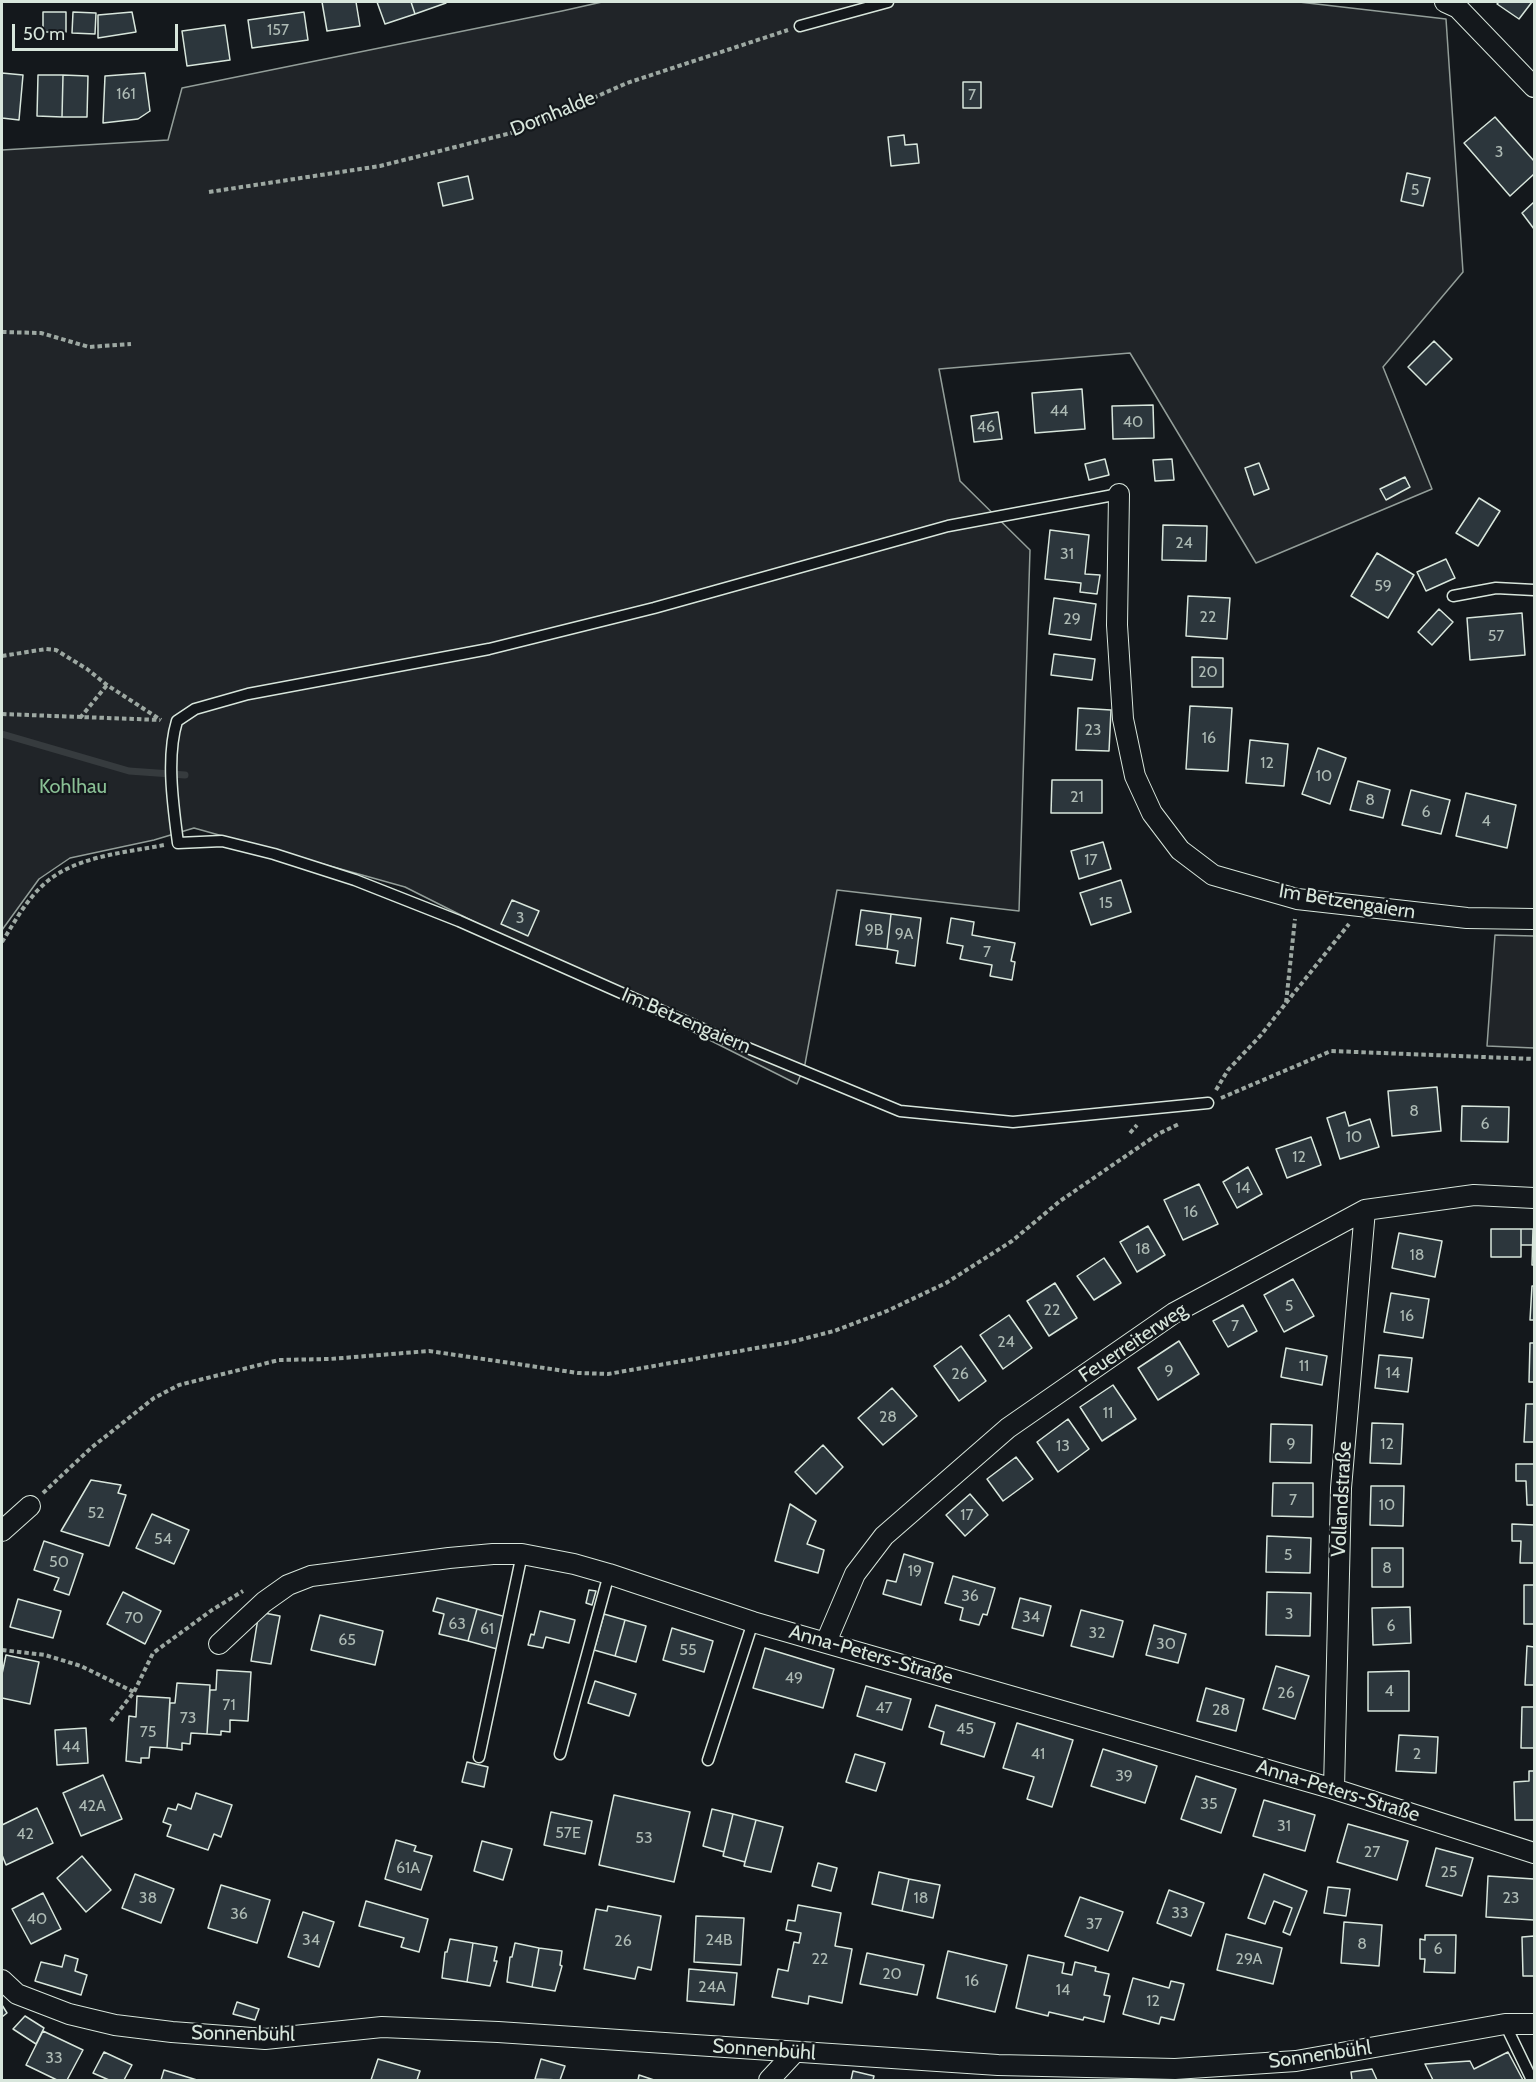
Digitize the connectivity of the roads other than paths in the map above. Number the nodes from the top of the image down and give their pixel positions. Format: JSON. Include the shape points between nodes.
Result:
{"nodes":[{"id":1,"x":888,"y":2,"type":"edge"},
{"id":2,"x":1445,"y":2,"type":"edge"},
{"id":3,"x":800,"y":26,"type":"road end"},
{"id":4,"x":1534,"y":87,"type":"edge"},
{"id":5,"x":1119,"y":494,"type":"joint"},
{"id":6,"x":1534,"y":590,"type":"edge"},
{"id":7,"x":1453,"y":596,"type":"dead end"},
{"id":8,"x":1534,"y":919,"type":"edge"},
{"id":9,"x":1208,"y":1103,"type":"road end"},
{"id":10,"x":1534,"y":1198,"type":"edge"},
{"id":11,"x":1365,"y":1210,"type":"junction"},
{"id":12,"x":30,"y":1506,"type":"road end"},
{"id":13,"x":2,"y":1531,"type":"edge"},
{"id":14,"x":522,"y":1554,"type":"junction"},
{"id":15,"x":609,"y":1574,"type":"junction"},
{"id":16,"x":753,"y":1622,"type":"junction"},
{"id":17,"x":826,"y":1642,"type":"junction"},
{"id":18,"x":219,"y":1644,"type":"dead end"},
{"id":19,"x":560,"y":1754,"type":"dead end"},
{"id":20,"x":479,"y":1757,"type":"dead end"},
{"id":21,"x":708,"y":1760,"type":"dead end"},
{"id":22,"x":1334,"y":1789,"type":"junction"},
{"id":23,"x":1534,"y":1853,"type":"edge"},
{"id":24,"x":2,"y":1980,"type":"edge"},
{"id":25,"x":1505,"y":2024,"type":"junction"},
{"id":26,"x":1534,"y":2024,"type":"edge"},
{"id":27,"x":795,"y":2052,"type":"junction"},
{"id":28,"x":769,"y":2080,"type":"edge"},
{"id":29,"x":1532,"y":2080,"type":"edge"}],
"edges":[{"from":1,"to":3,"type":"lane"},
{"from":2,"to":4,"type":"street","via":[[1458,8]]},
{"from":5,"to":8,"type":"street","name":"Im Betzengaiern","via":[[1117,625],[1123,719],[1135,776],[1152,813],[1180,850],[1213,875],[1297,898],[1467,918]]},
{"from":5,"to":9,"type":"lane","name":"Im Betzengaiern","via":[[948,526],[654,608],[489,649],[248,694],[195,710],[177,721],[173,735],[172,789],[178,843],[222,841],[355,880],[900,1111],[1012,1122]]},
{"from":6,"to":7,"type":"lane","via":[[1496,588]]},
{"from":10,"to":11,"type":"street","name":"Feuerreiterweg","via":[[1474,1195]]},
{"from":11,"to":17,"type":"street","name":"Feuerreiterweg","via":[[1174,1313],[1008,1428],[884,1536],[855,1574]]},
{"from":11,"to":22,"type":"street","name":"Vollandstraße","via":[[1341,1488]]},
{"from":12,"to":13,"type":"street"},
{"from":14,"to":15,"type":"street","name":"Anna-Peters-Straße"},
{"from":14,"to":18,"type":"street","name":"Anna-Peters-Straße","via":[[449,1558],[311,1576],[288,1585],[264,1602]]},
{"from":14,"to":20,"type":"lane"},
{"from":15,"to":16,"type":"street","name":"Anna-Peters-Straße"},
{"from":15,"to":19,"type":"lane"},
{"from":16,"to":17,"type":"street","name":"Anna-Peters-Straße"},
{"from":16,"to":21,"type":"lane"},
{"from":17,"to":22,"type":"street","name":"Anna-Peters-Straße"},
{"from":22,"to":23,"type":"street","name":"Anna-Peters-Straße"},
{"from":24,"to":27,"type":"street","name":"Sonnenbühl","via":[[16,1994],[69,2014],[172,2032],[265,2039],[382,2028]]},
{"from":25,"to":26,"type":"street","name":"Sonnenbühl"},
{"from":25,"to":27,"type":"street","name":"Sonnenbühl","via":[[1296,2061],[1175,2069],[998,2065]]},
{"from":25,"to":29,"type":"lane"},
{"from":27,"to":28,"type":"street"}]}
